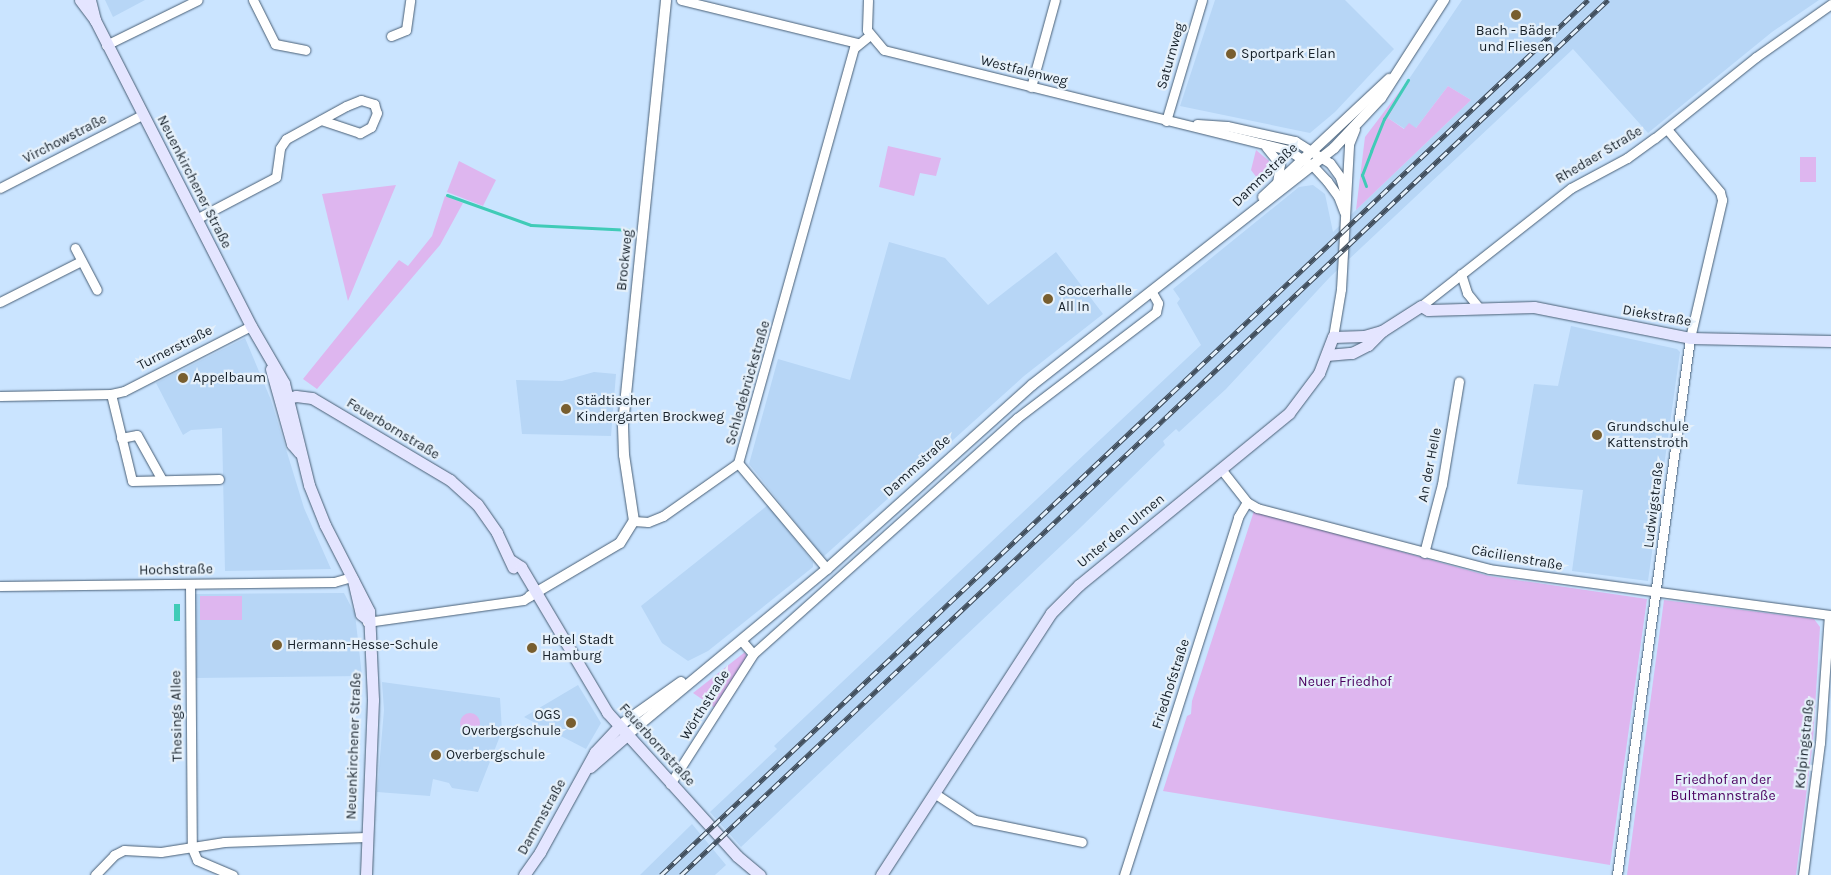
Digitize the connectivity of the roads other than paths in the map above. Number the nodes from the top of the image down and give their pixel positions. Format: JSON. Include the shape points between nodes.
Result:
{"nodes":[{"id":1,"x":80,"y":0,"type":"edge"},
{"id":2,"x":90,"y":0,"type":"edge"},
{"id":3,"x":198,"y":0,"type":"edge"},
{"id":4,"x":253,"y":0,"type":"edge"},
{"id":5,"x":410,"y":0,"type":"edge"},
{"id":6,"x":666,"y":0,"type":"edge"},
{"id":7,"x":681,"y":0,"type":"edge"},
{"id":8,"x":868,"y":0,"type":"edge"},
{"id":9,"x":1055,"y":0,"type":"edge"},
{"id":10,"x":1202,"y":0,"type":"edge"},
{"id":11,"x":1444,"y":0,"type":"edge"},
{"id":12,"x":1831,"y":4,"type":"edge"},
{"id":13,"x":95,"y":20,"type":"junction"},
{"id":14,"x":391,"y":36,"type":"dead end"},
{"id":15,"x":869,"y":36,"type":"junction"},
{"id":16,"x":858,"y":43,"type":"junction"},
{"id":17,"x":106,"y":45,"type":"junction"},
{"id":18,"x":305,"y":50,"type":"dead end"},
{"id":19,"x":1395,"y":73,"type":"junction"},
{"id":20,"x":1031,"y":87,"type":"junction"},
{"id":21,"x":142,"y":115,"type":"junction"},
{"id":22,"x":321,"y":120,"type":"junction"},
{"id":23,"x":1166,"y":121,"type":"junction"},
{"id":24,"x":1177,"y":123,"type":"junction"},
{"id":25,"x":1356,"y":126,"type":"junction"},
{"id":26,"x":1667,"y":129,"type":"junction"},
{"id":27,"x":1264,"y":145,"type":"junction"},
{"id":28,"x":1312,"y":151,"type":"junction"},
{"id":29,"x":1303,"y":158,"type":"junction"},
{"id":30,"x":1323,"y":158,"type":"junction"},
{"id":31,"x":1313,"y":166,"type":"junction"},
{"id":32,"x":1277,"y":182,"type":"junction"},
{"id":33,"x":0,"y":188,"type":"edge"},
{"id":34,"x":1346,"y":197,"type":"junction"},
{"id":35,"x":1344,"y":212,"type":"junction"},
{"id":36,"x":196,"y":219,"type":"junction"},
{"id":37,"x":1239,"y":221,"type":"junction"},
{"id":38,"x":74,"y":248,"type":"dead end"},
{"id":39,"x":81,"y":261,"type":"junction"},
{"id":40,"x":1461,"y":274,"type":"junction"},
{"id":41,"x":97,"y":290,"type":"dead end"},
{"id":42,"x":1152,"y":292,"type":"junction"},
{"id":43,"x":0,"y":302,"type":"edge"},
{"id":44,"x":1421,"y":306,"type":"junction"},
{"id":45,"x":1479,"y":308,"type":"junction"},
{"id":46,"x":251,"y":326,"type":"junction"},
{"id":47,"x":1382,"y":332,"type":"junction"},
{"id":48,"x":1333,"y":337,"type":"junction"},
{"id":49,"x":1690,"y":338,"type":"junction"},
{"id":50,"x":1831,"y":341,"type":"edge"},
{"id":51,"x":1327,"y":355,"type":"junction"},
{"id":52,"x":1459,"y":380,"type":"dead end"},
{"id":53,"x":111,"y":394,"type":"junction"},
{"id":54,"x":0,"y":396,"type":"edge"},
{"id":55,"x":284,"y":398,"type":"junction"},
{"id":56,"x":121,"y":438,"type":"junction"},
{"id":57,"x":738,"y":463,"type":"junction"},
{"id":58,"x":1221,"y":469,"type":"junction"},
{"id":59,"x":218,"y":479,"type":"dead end"},
{"id":60,"x":162,"y":480,"type":"junction"},
{"id":61,"x":1247,"y":502,"type":"junction"},
{"id":62,"x":634,"y":522,"type":"junction"},
{"id":63,"x":1424,"y":553,"type":"junction"},
{"id":64,"x":827,"y":569,"type":"junction"},
{"id":65,"x":352,"y":578,"type":"junction"},
{"id":66,"x":190,"y":584,"type":"junction"},
{"id":67,"x":0,"y":586,"type":"edge"},
{"id":68,"x":1657,"y":592,"type":"junction"},
{"id":69,"x":533,"y":595,"type":"junction"},
{"id":70,"x":1830,"y":615,"type":"edge"},
{"id":71,"x":367,"y":621,"type":"junction"},
{"id":72,"x":742,"y":640,"type":"junction"},
{"id":73,"x":753,"y":654,"type":"junction"},
{"id":74,"x":623,"y":731,"type":"junction"},
{"id":75,"x":670,"y":784,"type":"junction"},
{"id":76,"x":934,"y":793,"type":"junction"},
{"id":77,"x":367,"y":840,"type":"junction"},
{"id":78,"x":1082,"y":842,"type":"dead end"},
{"id":79,"x":192,"y":848,"type":"junction"},
{"id":80,"x":95,"y":875,"type":"edge"},
{"id":81,"x":232,"y":875,"type":"edge"},
{"id":82,"x":366,"y":875,"type":"edge"},
{"id":83,"x":374,"y":875,"type":"edge"},
{"id":84,"x":524,"y":875,"type":"edge"},
{"id":85,"x":760,"y":875,"type":"edge"},
{"id":86,"x":881,"y":875,"type":"edge"},
{"id":87,"x":1124,"y":875,"type":"edge"},
{"id":88,"x":1617,"y":875,"type":"edge"},
{"id":89,"x":1804,"y":875,"type":"edge"}],
"edges":[{"from":1,"to":13,"type":"main road","name":"Neuenkirchener Straße"},
{"from":2,"to":13,"type":"main road","name":"Neuenkirchener Straße"},
{"from":3,"to":17,"type":"street"},
{"from":4,"to":18,"type":"street","via":[[275,44]]},
{"from":5,"to":14,"type":"street","via":[[406,30]]},
{"from":6,"to":62,"type":"street","name":"Brockweg","via":[[623,424]]},
{"from":7,"to":16,"type":"street"},
{"from":8,"to":15,"type":"street"},
{"from":9,"to":20,"type":"street"},
{"from":10,"to":23,"type":"street","name":"Saturnweg"},
{"from":11,"to":19,"type":"street"},
{"from":12,"to":26,"type":"street","name":"Rhedaer Straße","via":[[1756,57]]},
{"from":13,"to":17,"type":"main road","name":"Neuenkirchener Straße"},
{"from":15,"to":16,"type":"street"},
{"from":15,"to":20,"type":"street","name":"Westfalenweg","via":[[884,50]]},
{"from":16,"to":57,"type":"street","name":"Schledebrückstraße"},
{"from":17,"to":21,"type":"main road","name":"Neuenkirchener Straße"},
{"from":19,"to":25,"type":"street","name":"Dammstraße","via":[[1381,98]]},
{"from":19,"to":28,"type":"street","name":"Dammstraße"},
{"from":20,"to":23,"type":"street","name":"Westfalenweg"},
{"from":21,"to":33,"type":"street","name":"Virchowstraße"},
{"from":21,"to":36,"type":"main road","name":"Neuenkirchener Straße"},
{"from":22,"to":22,"type":"street","via":[[361,100],[374,104],[377,113],[371,127],[360,133]]},
{"from":22,"to":36,"type":"street","via":[[286,139],[280,148],[276,177]]},
{"from":23,"to":24,"type":"street","name":"Westfalenweg"},
{"from":24,"to":27,"type":"street","name":"Westfalenweg"},
{"from":24,"to":28,"type":"street","name":"Westfalenweg","via":[[1227,126],[1295,141]]},
{"from":25,"to":30,"type":"street","name":"Dammstraße"},
{"from":25,"to":34,"type":"street","name":"Unter den Ulmen","via":[[1349,144]]},
{"from":26,"to":40,"type":"street","name":"Rhedaer Straße","via":[[1627,158],[1571,188]]},
{"from":26,"to":49,"type":"street","name":"Ludwigstraße","via":[[1720,192],[1722,200]]},
{"from":27,"to":29,"type":"street","name":"Westfalenweg","via":[[1288,150]]},
{"from":27,"to":32,"type":"street","via":[[1280,164]]},
{"from":28,"to":29,"type":"street","name":"Dammstraße"},
{"from":28,"to":30,"type":"street","name":"Westfalenweg"},
{"from":29,"to":31,"type":"street","name":"Westfalenweg"},
{"from":29,"to":32,"type":"street","name":"Dammstraße"},
{"from":30,"to":31,"type":"street","name":"Dammstraße"},
{"from":30,"to":34,"type":"street","name":"Unter den Ulmen","via":[[1340,178]]},
{"from":31,"to":35,"type":"street","name":"Unter den Ulmen","via":[[1338,196]]},
{"from":31,"to":37,"type":"street","name":"Dammstraße"},
{"from":32,"to":37,"type":"street","name":"Dammstraße"},
{"from":34,"to":35,"type":"street","name":"Unter den Ulmen"},
{"from":35,"to":48,"type":"street","name":"Unter den Ulmen","via":[[1341,289]]},
{"from":36,"to":46,"type":"main road","name":"Neuenkirchener Straße"},
{"from":37,"to":42,"type":"street","name":"Dammstraße"},
{"from":38,"to":39,"type":"street"},
{"from":39,"to":41,"type":"street"},
{"from":39,"to":43,"type":"street"},
{"from":40,"to":44,"type":"street","name":"Rhedaer Straße"},
{"from":40,"to":45,"type":"street","via":[[1467,294]]},
{"from":42,"to":64,"type":"street","name":"Dammstraße","via":[[1032,385]]},
{"from":42,"to":73,"type":"street","via":[[1158,303],[1156,312],[1017,418]]},
{"from":44,"to":45,"type":"main road","name":"Diekstraße","via":[[1428,310]]},
{"from":44,"to":47,"type":"main road","name":"Rhedaer Straße"},
{"from":45,"to":49,"type":"main road","name":"Diekstraße","via":[[1534,307]]},
{"from":46,"to":53,"type":"street","name":"Turnerstraße"},
{"from":46,"to":55,"type":"main road","name":"Neuenkirchener Straße","via":[[284,383]]},
{"from":47,"to":48,"type":"main road","name":"Rhedaer Straße"},
{"from":47,"to":51,"type":"main road","name":"Rhedaer Straße","via":[[1368,345],[1352,353]]},
{"from":48,"to":51,"type":"main road","name":"Unter den Ulmen"},
{"from":49,"to":50,"type":"main road","name":"Diekstraße"},
{"from":49,"to":68,"type":"street","name":"Ludwigstraße"},
{"from":51,"to":58,"type":"main road","name":"Unter den Ulmen","via":[[1301,400]]},
{"from":52,"to":63,"type":"street","name":"An der Helle","via":[[1442,484]]},
{"from":53,"to":54,"type":"street","name":"Turnerstraße"},
{"from":53,"to":56,"type":"street"},
{"from":55,"to":65,"type":"main road","name":"Neuenkirchener Straße","via":[[325,525]]},
{"from":55,"to":69,"type":"main road","name":"Feuerbornstraße","via":[[312,398],[450,480],[477,504],[512,561],[514,571]]},
{"from":56,"to":60,"type":"street","via":[[137,435]]},
{"from":56,"to":60,"type":"street","via":[[132,481]]},
{"from":57,"to":62,"type":"street","name":"Schledebrückstraße","via":[[663,516],[648,522]]},
{"from":57,"to":64,"type":"street","via":[[745,466]]},
{"from":58,"to":61,"type":"street","name":"Cäcilienstraße"},
{"from":58,"to":76,"type":"main road","name":"Unter den Ulmen","via":[[1080,585],[1051,613]]},
{"from":59,"to":60,"type":"street"},
{"from":61,"to":63,"type":"street","name":"Cäcilienstraße","via":[[1257,508]]},
{"from":61,"to":87,"type":"street","name":"Friedhofstraße","via":[[1238,517]]},
{"from":62,"to":69,"type":"street","via":[[620,543]]},
{"from":63,"to":68,"type":"street","name":"Cäcilienstraße","via":[[1489,569]]},
{"from":64,"to":72,"type":"street","name":"Dammstraße"},
{"from":65,"to":66,"type":"street","name":"Hochstraße","via":[[334,582]]},
{"from":65,"to":71,"type":"main road","name":"Neuenkirchener Straße","via":[[361,614]]},
{"from":66,"to":67,"type":"street","name":"Hochstraße"},
{"from":66,"to":79,"type":"street","name":"Thesings Allee"},
{"from":68,"to":70,"type":"street","name":"Cäcilienstraße"},
{"from":68,"to":88,"type":"street","name":"Ludwigstraße"},
{"from":69,"to":71,"type":"street","via":[[523,600]]},
{"from":69,"to":74,"type":"main road","name":"Feuerbornstraße"},
{"from":70,"to":89,"type":"street","name":"Kolpingstraße","via":[[1821,735]]},
{"from":71,"to":77,"type":"main road","name":"Neuenkirchener Straße","via":[[373,700]]},
{"from":72,"to":73,"type":"street"},
{"from":72,"to":74,"type":"street","name":"Dammstraße"},
{"from":73,"to":75,"type":"street","name":"Wörthstraße"},
{"from":74,"to":75,"type":"main road","name":"Feuerbornstraße"},
{"from":74,"to":84,"type":"main road","name":"Dammstraße","via":[[584,773]]},
{"from":75,"to":85,"type":"main road","name":"Feuerbornstraße","via":[[737,856]]},
{"from":76,"to":78,"type":"street","via":[[975,820]]},
{"from":76,"to":86,"type":"main road","name":"Unter den Ulmen"},
{"from":77,"to":79,"type":"street","via":[[224,842]]},
{"from":77,"to":82,"type":"main road","name":"Neuenkirchener Straße"},
{"from":77,"to":83,"type":"main road","name":"Neuenkirchener Straße"},
{"from":79,"to":80,"type":"street","via":[[161,852],[124,850],[114,855]]},
{"from":79,"to":81,"type":"street","via":[[197,860]]}]}
